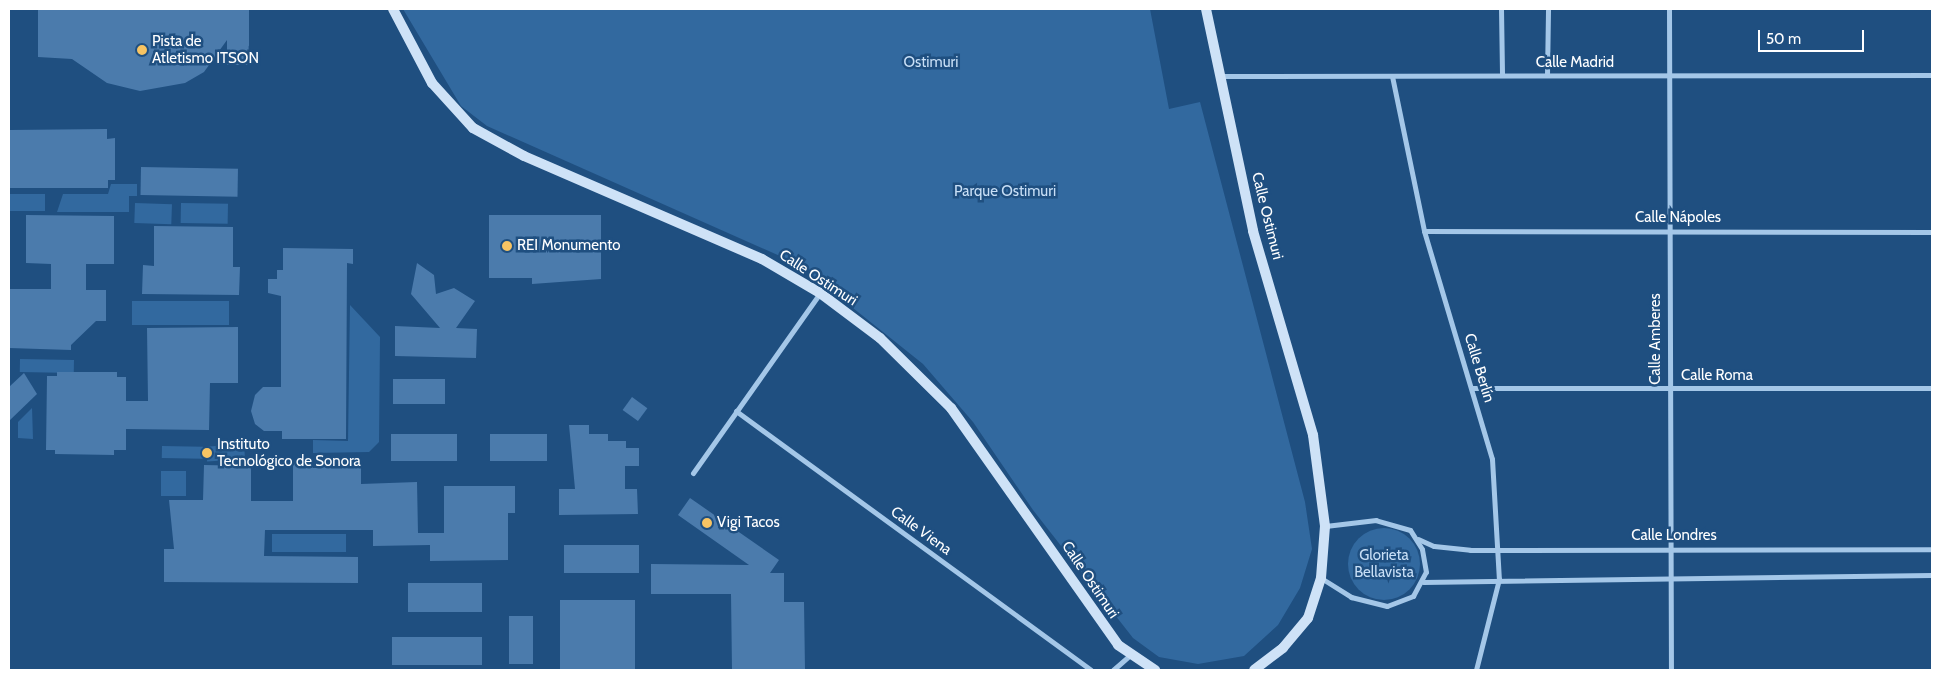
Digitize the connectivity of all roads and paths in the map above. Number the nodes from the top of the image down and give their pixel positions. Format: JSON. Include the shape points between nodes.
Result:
{"nodes":[{"id":1,"x":393,"y":9,"type":"edge"},
{"id":2,"x":1206,"y":9,"type":"edge"},
{"id":3,"x":1501,"y":9,"type":"edge"},
{"id":4,"x":1548,"y":9,"type":"edge"},
{"id":5,"x":1669,"y":9,"type":"edge"},
{"id":6,"x":1669,"y":74,"type":"junction"},
{"id":7,"x":1547,"y":75,"type":"junction"},
{"id":8,"x":1932,"y":75,"type":"edge"},
{"id":9,"x":1218,"y":76,"type":"junction"},
{"id":10,"x":1392,"y":76,"type":"junction"},
{"id":11,"x":1502,"y":76,"type":"junction"},
{"id":12,"x":1424,"y":231,"type":"junction"},
{"id":13,"x":1669,"y":231,"type":"junction"},
{"id":14,"x":1932,"y":232,"type":"edge"},
{"id":15,"x":820,"y":293,"type":"junction"},
{"id":16,"x":1472,"y":388,"type":"junction"},
{"id":17,"x":1932,"y":388,"type":"edge"},
{"id":18,"x":1669,"y":389,"type":"junction"},
{"id":19,"x":736,"y":411,"type":"junction"},
{"id":20,"x":694,"y":473,"type":"dead end"},
{"id":21,"x":1325,"y":526,"type":"junction"},
{"id":22,"x":1418,"y":539,"type":"junction"},
{"id":23,"x":1671,"y":548,"type":"junction"},
{"id":24,"x":1932,"y":549,"type":"edge"},
{"id":25,"x":1500,"y":550,"type":"junction"},
{"id":26,"x":1932,"y":575,"type":"edge"},
{"id":27,"x":1321,"y":578,"type":"junction"},
{"id":28,"x":1499,"y":578,"type":"junction"},
{"id":29,"x":1672,"y":578,"type":"junction"},
{"id":30,"x":1423,"y":582,"type":"junction"},
{"id":31,"x":1129,"y":656,"type":"junction"},
{"id":32,"x":1091,"y":670,"type":"edge"},
{"id":33,"x":1113,"y":670,"type":"edge"},
{"id":34,"x":1155,"y":670,"type":"edge"},
{"id":35,"x":1254,"y":670,"type":"edge"},
{"id":36,"x":1476,"y":670,"type":"edge"},
{"id":37,"x":1671,"y":670,"type":"edge"}],
"edges":[{"from":1,"to":15,"type":"street","name":"Calle Ostimuri","via":[[432,83],[456,112],[493,142],[735,246]]},
{"from":2,"to":9,"type":"street","name":"Calle Ostimuri"},
{"from":3,"to":11,"type":"street"},
{"from":4,"to":7,"type":"street"},
{"from":5,"to":6,"type":"street","name":"Calle Amberes"},
{"from":6,"to":7,"type":"street","name":"Calle Madrid"},
{"from":6,"to":8,"type":"street","name":"Calle Madrid"},
{"from":6,"to":13,"type":"street","name":"Calle Amberes"},
{"from":7,"to":11,"type":"street","name":"Calle Madrid"},
{"from":9,"to":10,"type":"street","name":"Calle Madrid"},
{"from":9,"to":21,"type":"street","name":"Calle Ostimuri","via":[[1253,231],[1312,436]]},
{"from":10,"to":11,"type":"street","name":"Calle Madrid"},
{"from":10,"to":12,"type":"street","name":"Calle Berlín"},
{"from":12,"to":13,"type":"street","name":"Calle Nápoles"},
{"from":12,"to":16,"type":"street","name":"Calle Berlín"},
{"from":13,"to":14,"type":"street","name":"Calle Nápoles"},
{"from":13,"to":18,"type":"street","name":"Calle Amberes"},
{"from":15,"to":19,"type":"street"},
{"from":15,"to":31,"type":"street","name":"Calle Ostimuri","via":[[904,360],[951,408],[1102,625]]},
{"from":16,"to":18,"type":"street","name":"Calle Roma"},
{"from":16,"to":25,"type":"street","name":"Calle Berlín","via":[[1492,459]]},
{"from":17,"to":18,"type":"street","name":"Calle Roma"},
{"from":18,"to":23,"type":"street","name":"Calle Amberes"},
{"from":19,"to":20,"type":"street"},
{"from":19,"to":32,"type":"street","name":"Calle Viena"},
{"from":21,"to":22,"type":"street","name":"Calle Londres","via":[[1376,520],[1410,530]]},
{"from":21,"to":27,"type":"street","name":"Calle Ostimuri"},
{"from":22,"to":25,"type":"street","name":"Calle Londres","via":[[1450,550]]},
{"from":22,"to":30,"type":"street","via":[[1426,566]]},
{"from":23,"to":24,"type":"street","name":"Calle Londres"},
{"from":23,"to":25,"type":"street","name":"Calle Londres"},
{"from":23,"to":29,"type":"street","name":"Calle Amberes"},
{"from":25,"to":28,"type":"street","name":"Calle Berlín"},
{"from":26,"to":29,"type":"street"},
{"from":27,"to":30,"type":"street","via":[[1346,595],[1378,606],[1405,601]]},
{"from":27,"to":35,"type":"street","name":"Calle Ostimuri","via":[[1308,618],[1283,648]]},
{"from":28,"to":29,"type":"street"},
{"from":28,"to":30,"type":"street"},
{"from":28,"to":36,"type":"street","name":"Calle Berlín"},
{"from":29,"to":37,"type":"street","name":"Calle Amberes"},
{"from":31,"to":33,"type":"street"},
{"from":31,"to":34,"type":"street","name":"Calle Ostimuri"}]}
